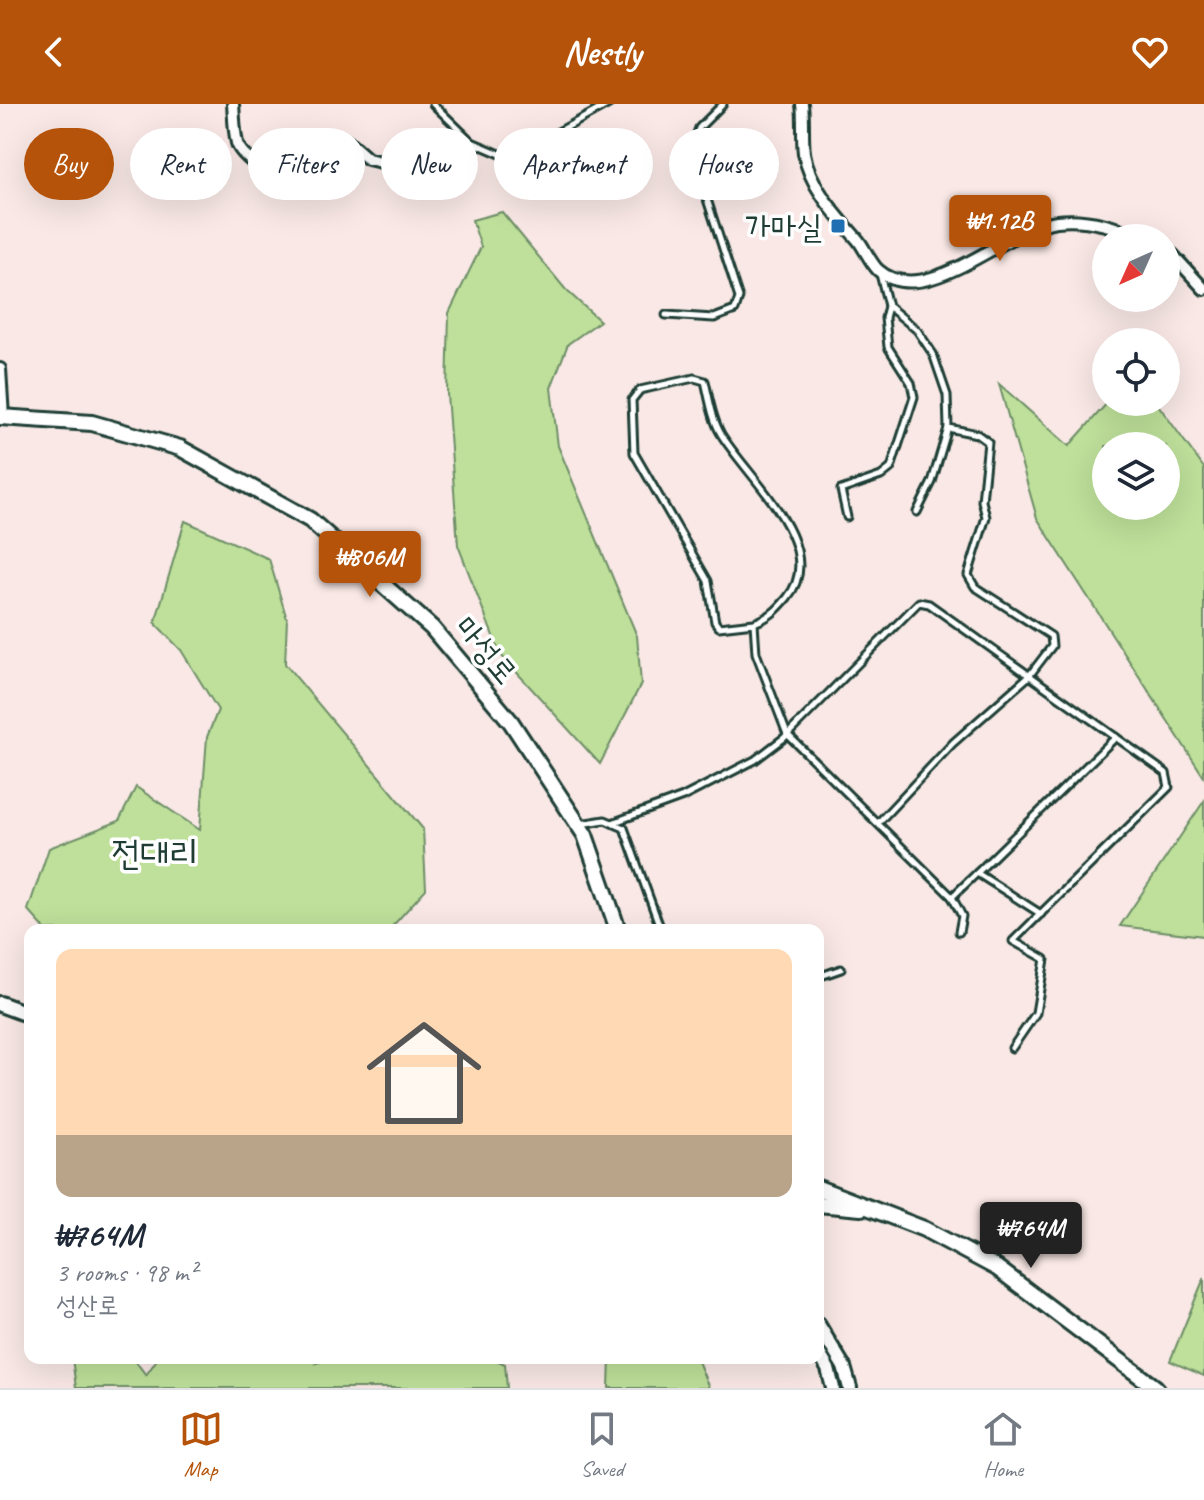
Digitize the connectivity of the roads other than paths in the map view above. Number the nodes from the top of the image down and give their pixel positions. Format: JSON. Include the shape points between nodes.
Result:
{"nodes":[{"id":1,"x":233,"y":104,"type":"edge"},
{"id":2,"x":433,"y":104,"type":"edge"},
{"id":3,"x":609,"y":104,"type":"edge"},
{"id":4,"x":723,"y":104,"type":"edge"},
{"id":5,"x":802,"y":104,"type":"edge"},
{"id":6,"x":381,"y":162,"type":"edge"},
{"id":7,"x":1097,"y":224,"type":"edge"},
{"id":8,"x":1180,"y":263,"type":"edge"},
{"id":9,"x":879,"y":271,"type":"junction"},
{"id":10,"x":1204,"y":289,"type":"edge"},
{"id":11,"x":888,"y":306,"type":"junction"},
{"id":12,"x":666,"y":315,"type":"dead end"},
{"id":13,"x":0,"y":369,"type":"edge"},
{"id":14,"x":1,"y":417,"type":"edge"},
{"id":15,"x":948,"y":428,"type":"junction"},
{"id":16,"x":917,"y":512,"type":"dead end"},
{"id":17,"x":847,"y":517,"type":"dead end"},
{"id":18,"x":754,"y":623,"type":"junction"},
{"id":19,"x":1029,"y":676,"type":"junction"},
{"id":20,"x":787,"y":734,"type":"junction"},
{"id":21,"x":1116,"y":737,"type":"junction"},
{"id":22,"x":612,"y":823,"type":"junction"},
{"id":23,"x":878,"y":823,"type":"junction"},
{"id":24,"x":578,"y":825,"type":"junction"},
{"id":25,"x":977,"y":873,"type":"junction"},
{"id":26,"x":952,"y":897,"type":"junction"},
{"id":27,"x":1041,"y":914,"type":"junction"},
{"id":28,"x":616,"y":924,"type":"edge"},
{"id":29,"x":659,"y":924,"type":"edge"},
{"id":30,"x":959,"y":932,"type":"dead end"},
{"id":31,"x":841,"y":969,"type":"dead end"},
{"id":32,"x":824,"y":975,"type":"edge"},
{"id":33,"x":0,"y":1004,"type":"edge"},
{"id":34,"x":24,"y":1013,"type":"edge"},
{"id":35,"x":1012,"y":1048,"type":"dead end"},
{"id":36,"x":824,"y":1190,"type":"edge"},
{"id":37,"x":824,"y":1204,"type":"edge"},
{"id":38,"x":872,"y":1208,"type":"junction"},
{"id":39,"x":824,"y":1334,"type":"edge"},
{"id":40,"x":824,"y":1362,"type":"edge"},
{"id":41,"x":833,"y":1388,"type":"edge"},
{"id":42,"x":850,"y":1388,"type":"edge"},
{"id":43,"x":1156,"y":1388,"type":"edge"}],
"edges":[{"from":1,"to":6,"type":"street","via":[[241,151],[282,182],[293,184],[304,175],[335,136]]},
{"from":2,"to":3,"type":"lane","via":[[472,142],[500,154],[518,154]]},
{"from":4,"to":12,"type":"lane","via":[[699,128],[691,150],[739,298],[735,310],[714,318]]},
{"from":5,"to":9,"type":"street","via":[[804,154],[812,176]]},
{"from":7,"to":9,"type":"street","via":[[1054,221],[921,282],[903,282]]},
{"from":8,"to":10,"type":"street"},
{"from":9,"to":11,"type":"lane"},
{"from":11,"to":15,"type":"lane","via":[[917,330],[933,354],[947,395]]},
{"from":11,"to":17,"type":"lane","via":[[888,347],[914,397],[891,468],[841,490]]},
{"from":13,"to":14,"type":"street"},
{"from":14,"to":24,"type":"main road","name":"마성로","via":[[92,423],[180,448],[310,520],[432,628],[511,722]]},
{"from":15,"to":16,"type":"lane"},
{"from":15,"to":19,"type":"lane","via":[[988,442],[982,501],[986,517],[968,575],[975,587],[1051,636],[1052,646]]},
{"from":18,"to":18,"type":"lane","via":[[771,617],[795,588],[800,567],[794,535],[719,432],[705,381],[694,378],[640,390],[632,400],[634,453],[708,581],[715,622],[719,627]]},
{"from":18,"to":20,"type":"lane","via":[[756,653]]},
{"from":19,"to":20,"type":"lane","via":[[919,602]]},
{"from":19,"to":21,"type":"lane"},
{"from":19,"to":23,"type":"lane","via":[[953,743]]},
{"from":20,"to":22,"type":"lane","via":[[755,760],[683,797]]},
{"from":20,"to":23,"type":"lane"},
{"from":21,"to":25,"type":"lane"},
{"from":21,"to":27,"type":"lane","via":[[1166,773],[1169,787]]},
{"from":22,"to":24,"type":"lane"},
{"from":22,"to":29,"type":"lane","via":[[624,828]]},
{"from":23,"to":26,"type":"lane"},
{"from":24,"to":28,"type":"main road","name":"마성로"},
{"from":25,"to":26,"type":"lane"},
{"from":25,"to":27,"type":"lane"},
{"from":26,"to":30,"type":"lane","via":[[962,916]]},
{"from":27,"to":35,"type":"lane","via":[[1013,941],[1045,959],[1036,1013]]},
{"from":31,"to":32,"type":"lane"},
{"from":33,"to":34,"type":"main road"},
{"from":36,"to":38,"type":"main road"},
{"from":37,"to":38,"type":"main road"},
{"from":38,"to":43,"type":"main road","via":[[997,1268]]},
{"from":39,"to":42,"type":"street"},
{"from":40,"to":41,"type":"street"}]}
